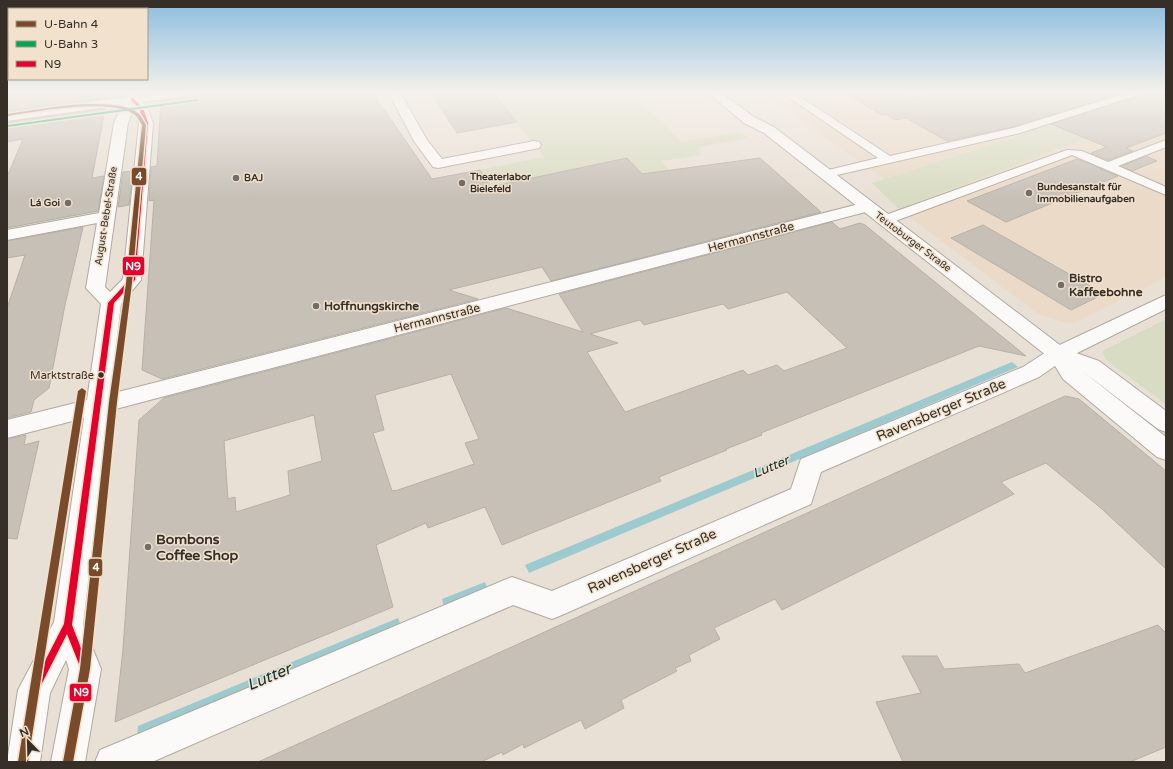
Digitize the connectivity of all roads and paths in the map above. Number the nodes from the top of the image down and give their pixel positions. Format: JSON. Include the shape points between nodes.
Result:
{"nodes":[{"id":1,"x":120,"y":128,"type":"edge"},
{"id":2,"x":146,"y":128,"type":"edge"},
{"id":3,"x":413,"y":128,"type":"edge"},
{"id":4,"x":765,"y":128,"type":"edge"},
{"id":5,"x":840,"y":128,"type":"edge"},
{"id":6,"x":1026,"y":128,"type":"edge"},
{"id":7,"x":769,"y":130,"type":"joint"},
{"id":8,"x":1166,"y":143,"type":"edge"},
{"id":9,"x":534,"y":145,"type":"dead end"},
{"id":10,"x":888,"y":160,"type":"junction"},
{"id":11,"x":1107,"y":166,"type":"junction"},
{"id":12,"x":824,"y":174,"type":"junction"},
{"id":13,"x":1166,"y":191,"type":"edge"},
{"id":14,"x":867,"y":207,"type":"junction"},
{"id":15,"x":105,"y":217,"type":"junction"},
{"id":16,"x":885,"y":220,"type":"junction"},
{"id":17,"x":7,"y":235,"type":"edge"},
{"id":18,"x":1166,"y":301,"type":"edge"},
{"id":19,"x":110,"y":303,"type":"junction"},
{"id":20,"x":1058,"y":354,"type":"junction"},
{"id":21,"x":96,"y":406,"type":"junction"},
{"id":22,"x":1166,"y":423,"type":"edge"},
{"id":23,"x":7,"y":429,"type":"edge"},
{"id":24,"x":1166,"y":450,"type":"edge"},
{"id":25,"x":68,"y":625,"type":"junction"},
{"id":26,"x":23,"y":762,"type":"edge"},
{"id":27,"x":68,"y":762,"type":"edge"},
{"id":28,"x":112,"y":762,"type":"edge"}],
"edges":[{"from":1,"to":15,"type":"street","name":"August-Bebel-Straße"},
{"from":2,"to":19,"type":"street","via":[[132,280]]},
{"from":3,"to":9,"type":"street","via":[[438,164]]},
{"from":4,"to":7,"type":"street","name":"Teutoburger Straße"},
{"from":5,"to":10,"type":"lane"},
{"from":6,"to":10,"type":"lane"},
{"from":7,"to":12,"type":"street","name":"Teutoburger Straße"},
{"from":8,"to":11,"type":"lane"},
{"from":10,"to":12,"type":"lane"},
{"from":11,"to":13,"type":"lane"},
{"from":11,"to":16,"type":"lane","via":[[1071,152]]},
{"from":12,"to":14,"type":"street","name":"Teutoburger Straße"},
{"from":14,"to":16,"type":"street","name":"Teutoburger Straße"},
{"from":14,"to":21,"type":"street","name":"Hermannstraße"},
{"from":15,"to":17,"type":"street"},
{"from":15,"to":19,"type":"street","name":"August-Bebel-Straße","via":[[95,288]]},
{"from":16,"to":20,"type":"street","name":"Teutoburger Straße"},
{"from":18,"to":20,"type":"street","name":"Ravensberger Straße"},
{"from":19,"to":21,"type":"street"},
{"from":20,"to":22,"type":"street","name":"Teutoburger Straße","via":[[1091,366]]},
{"from":20,"to":24,"type":"street","name":"Teutoburger Straße","via":[[1071,374]]},
{"from":20,"to":28,"type":"street","name":"Ravensberger Straße","via":[[1031,372],[810,466],[802,496],[552,605],[512,591]]},
{"from":21,"to":23,"type":"street","name":"Hermannstraße"},
{"from":21,"to":25,"type":"street"},
{"from":25,"to":26,"type":"street","via":[[34,690]]},
{"from":25,"to":27,"type":"street","via":[[85,669]]}]}
